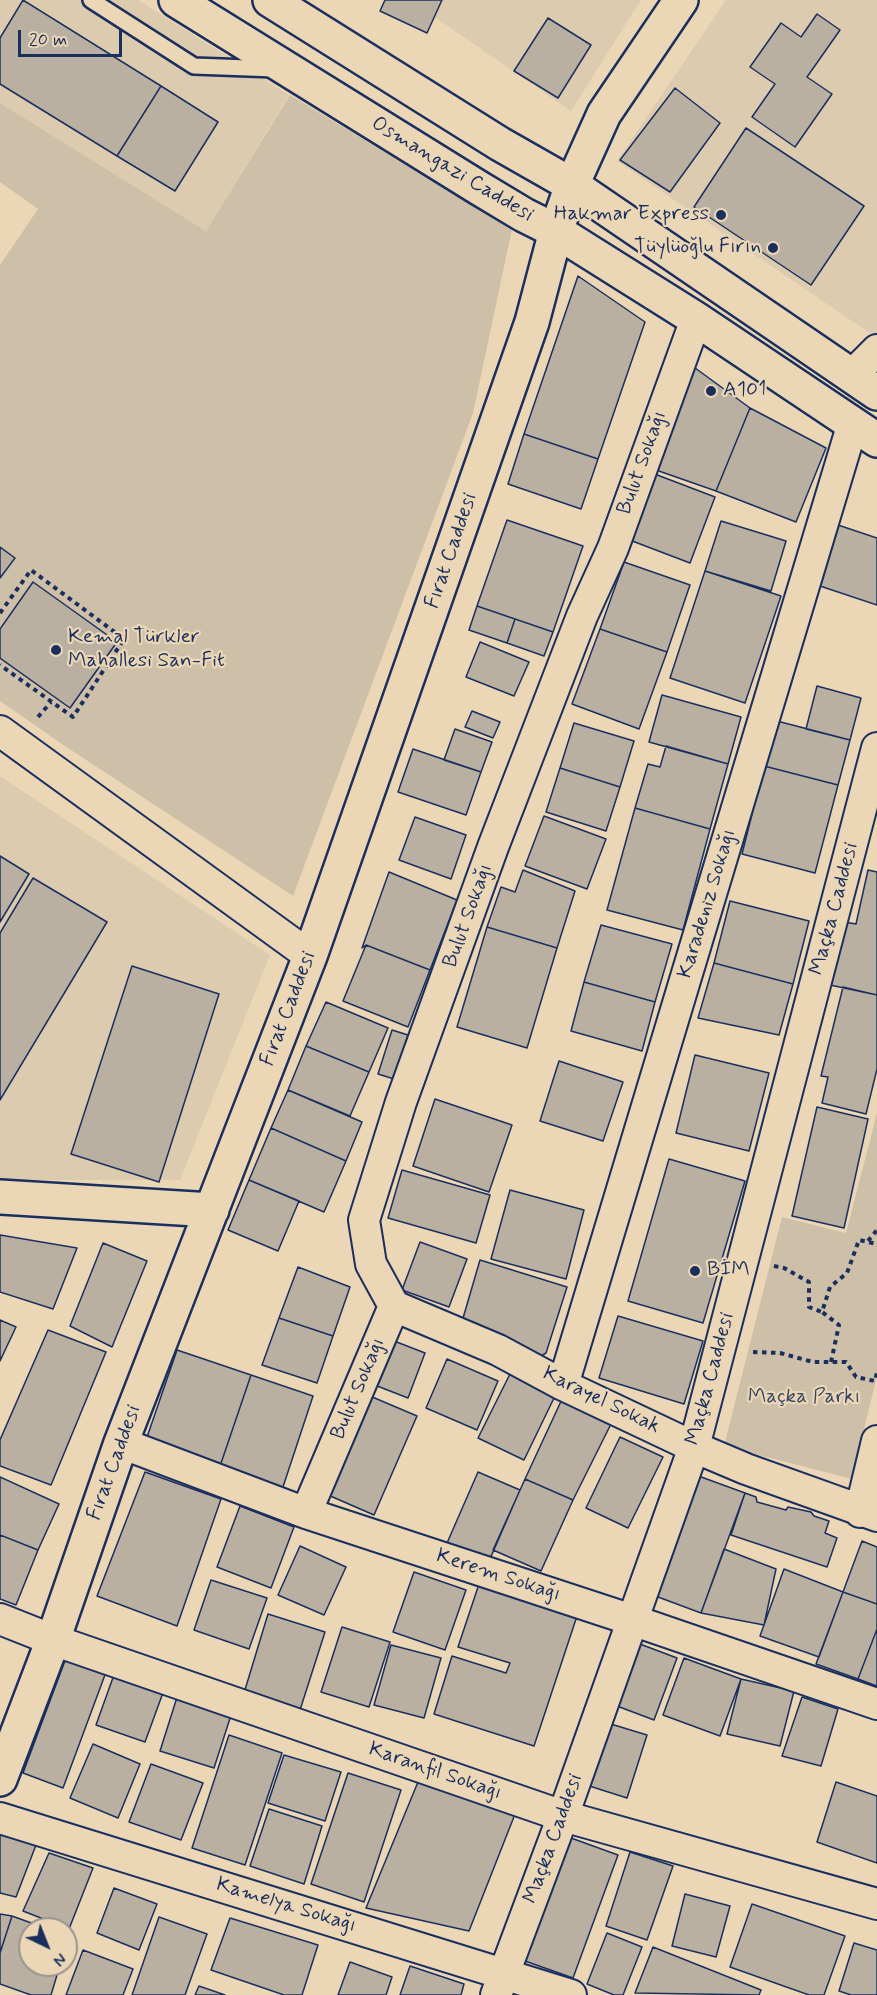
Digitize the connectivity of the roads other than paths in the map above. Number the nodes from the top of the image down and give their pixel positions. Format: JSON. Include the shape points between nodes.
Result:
{"nodes":[{"id":1,"x":91,"y":0,"type":"edge"},
{"id":2,"x":176,"y":0,"type":"edge"},
{"id":3,"x":270,"y":0,"type":"edge"},
{"id":4,"x":681,"y":0,"type":"edge"},
{"id":5,"x":290,"y":70,"type":"junction"},
{"id":6,"x":572,"y":185,"type":"junction"},
{"id":7,"x":556,"y":231,"type":"junction"},
{"id":8,"x":696,"y":319,"type":"junction"},
{"id":9,"x":877,"y":350,"type":"edge"},
{"id":10,"x":864,"y":384,"type":"edge"},
{"id":11,"x":865,"y":432,"type":"edge"},
{"id":12,"x":0,"y":731,"type":"edge"},
{"id":13,"x":877,"y":748,"type":"edge"},
{"id":14,"x":310,"y":956,"type":"junction"},
{"id":15,"x":0,"y":1197,"type":"edge"},
{"id":16,"x":213,"y":1210,"type":"junction"},
{"id":17,"x":394,"y":1306,"type":"junction"},
{"id":18,"x":563,"y":1385,"type":"junction"},
{"id":19,"x":877,"y":1442,"type":"edge"},
{"id":20,"x":121,"y":1443,"type":"junction"},
{"id":21,"x":694,"y":1447,"type":"junction"},
{"id":22,"x":306,"y":1513,"type":"junction"},
{"id":23,"x":869,"y":1514,"type":"edge"},
{"id":24,"x":0,"y":1619,"type":"edge"},
{"id":25,"x":632,"y":1620,"type":"junction"},
{"id":26,"x":53,"y":1640,"type":"junction"},
{"id":27,"x":877,"y":1704,"type":"edge"},
{"id":28,"x":0,"y":1779,"type":"edge"},
{"id":29,"x":562,"y":1816,"type":"junction"},
{"id":30,"x":0,"y":1818,"type":"edge"},
{"id":31,"x":877,"y":1904,"type":"edge"},
{"id":32,"x":500,"y":1984,"type":"edge"},
{"id":33,"x":571,"y":1995,"type":"edge"}],
"edges":[{"from":1,"to":5,"type":"lane","via":[[194,66]]},
{"from":2,"to":5,"type":"street","name":"Osmangazi Caddesi"},
{"from":3,"to":6,"type":"street"},
{"from":4,"to":6,"type":"street","name":"Fırat Caddesi","via":[[604,114]]},
{"from":5,"to":7,"type":"street","name":"Osmangazi Caddesi","via":[[478,188]]},
{"from":6,"to":7,"type":"street","name":"Fırat Caddesi"},
{"from":6,"to":10,"type":"street"},
{"from":7,"to":8,"type":"street","name":"Osmangazi Caddesi"},
{"from":7,"to":14,"type":"street","name":"Fırat Caddesi","via":[[532,322]]},
{"from":8,"to":11,"type":"street","name":"Osmangazi Caddesi"},
{"from":8,"to":17,"type":"street","name":"Bulut Sokağı","via":[[613,548],[582,616],[493,847],[401,1102],[364,1220],[371,1264]]},
{"from":9,"to":10,"type":"street"},
{"from":11,"to":18,"type":"street","name":"Karadeniz Sokağı"},
{"from":12,"to":14,"type":"street"},
{"from":13,"to":21,"type":"street","name":"Maçka Caddesi"},
{"from":14,"to":16,"type":"street","name":"Fırat Caddesi"},
{"from":15,"to":16,"type":"street"},
{"from":16,"to":20,"type":"street","name":"Fırat Caddesi"},
{"from":17,"to":18,"type":"street","name":"Karayel Sokak","via":[[498,1350]]},
{"from":17,"to":22,"type":"street","name":"Bulut Sokağı"},
{"from":18,"to":21,"type":"street","name":"Karayel Sokak"},
{"from":19,"to":23,"type":"street"},
{"from":20,"to":22,"type":"street","name":"Kerem Sokağı"},
{"from":20,"to":26,"type":"street","name":"Fırat Caddesi"},
{"from":21,"to":23,"type":"street","name":"Karayel Sokak"},
{"from":21,"to":25,"type":"street","name":"Maçka Caddesi"},
{"from":22,"to":25,"type":"street","name":"Kerem Sokağı"},
{"from":24,"to":26,"type":"street","name":"Karanfil Sokağı"},
{"from":25,"to":27,"type":"street","name":"Kerem Sokağı"},
{"from":25,"to":29,"type":"street","name":"Maçka Caddesi"},
{"from":26,"to":28,"type":"street","name":"Fırat Caddesi"},
{"from":26,"to":29,"type":"street","name":"Karanfil Sokağı"},
{"from":29,"to":31,"type":"street","name":"Karanfil Sokağı"},
{"from":29,"to":32,"type":"street","name":"Maçka Caddesi"},
{"from":30,"to":32,"type":"street","name":"Kamelya Sokağı"},
{"from":32,"to":33,"type":"street","name":"Kamelya Sokağı"}]}
